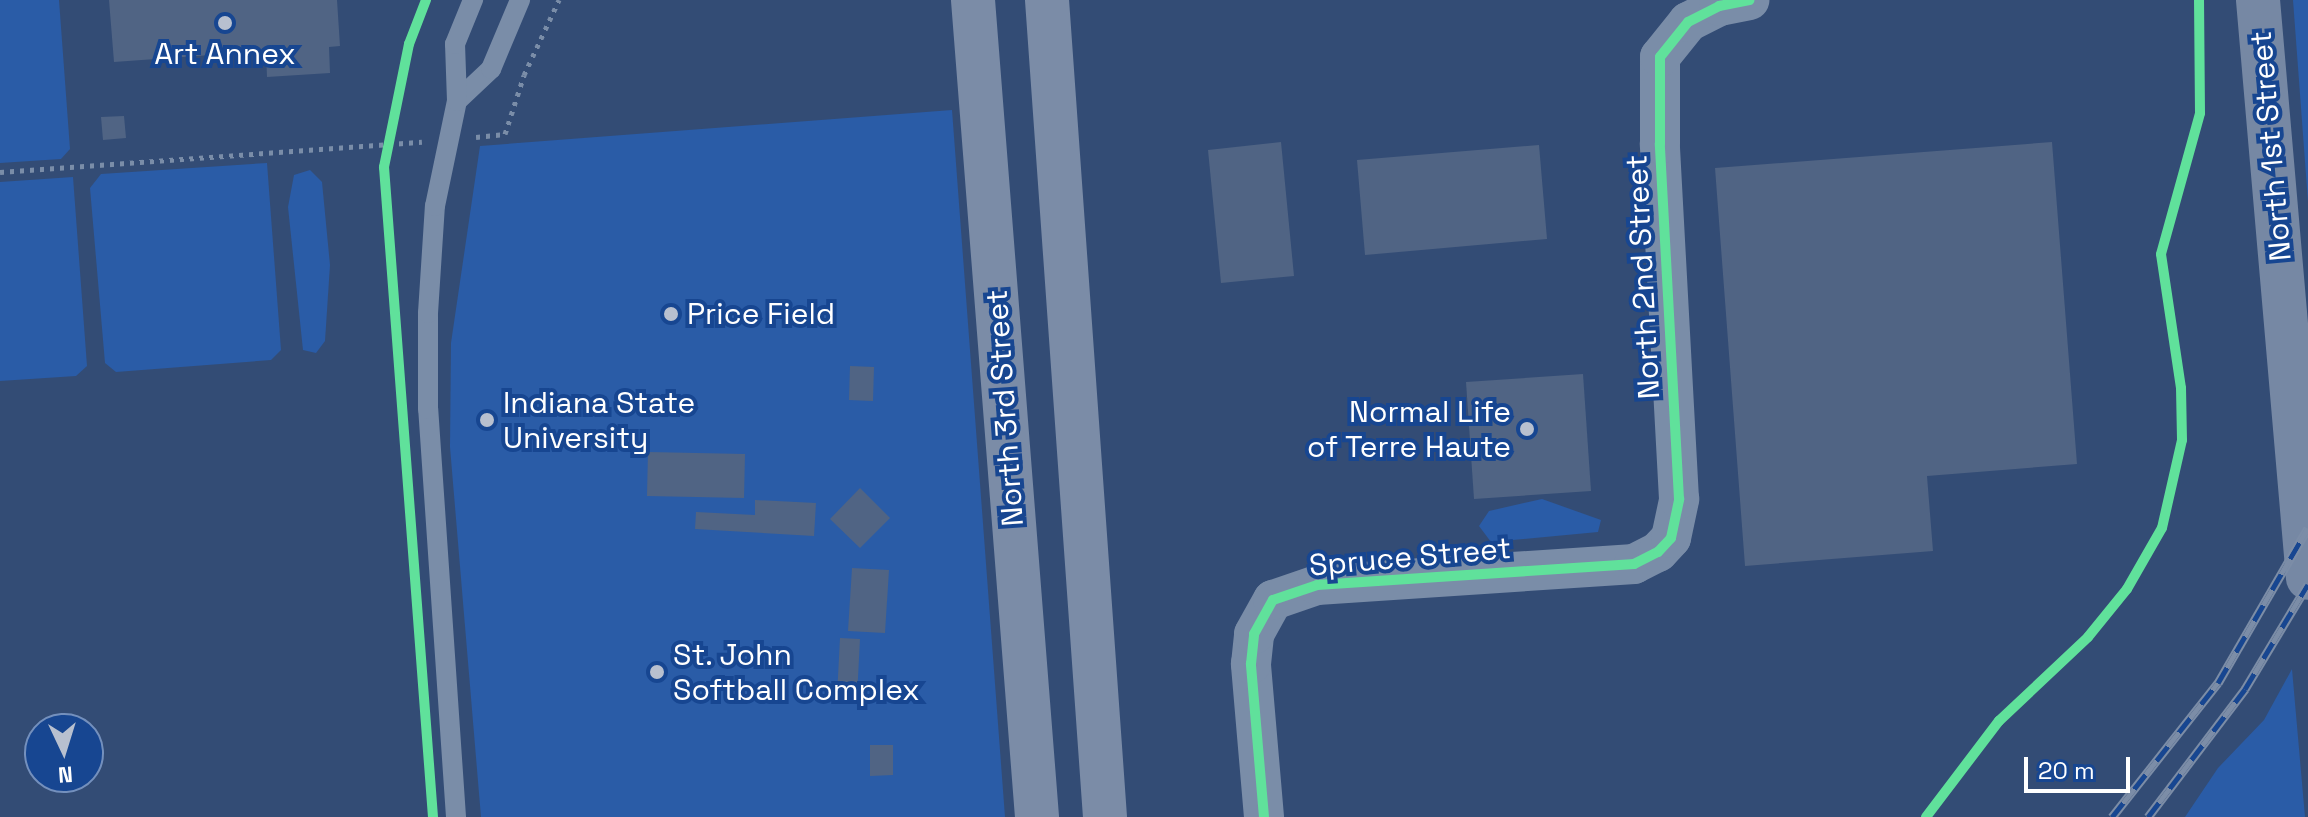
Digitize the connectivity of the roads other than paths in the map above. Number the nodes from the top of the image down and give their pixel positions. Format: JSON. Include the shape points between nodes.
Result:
{"nodes":[{"id":1,"x":473,"y":0,"type":"edge"},
{"id":2,"x":520,"y":0,"type":"edge"},
{"id":3,"x":973,"y":0,"type":"edge"},
{"id":4,"x":1047,"y":0,"type":"edge"},
{"id":5,"x":1749,"y":0,"type":"edge"},
{"id":6,"x":2258,"y":0,"type":"edge"},
{"id":7,"x":457,"y":101,"type":"junction"},
{"id":8,"x":1671,"y":538,"type":"joint"},
{"id":9,"x":2308,"y":578,"type":"edge"},
{"id":10,"x":456,"y":817,"type":"edge"},
{"id":11,"x":1037,"y":817,"type":"edge"},
{"id":12,"x":1105,"y":817,"type":"edge"},
{"id":13,"x":1264,"y":817,"type":"edge"}],
"edges":[{"from":1,"to":7,"type":"lane","via":[[455,44]]},
{"from":2,"to":7,"type":"lane","via":[[491,69]]},
{"from":3,"to":11,"type":"highway","name":"North 3rd Street"},
{"from":4,"to":12,"type":"highway"},
{"from":5,"to":8,"type":"street","name":"North 2nd Street","via":[[1683,12],[1660,57],[1679,499]]},
{"from":6,"to":9,"type":"main road","name":"North 1st Street"},
{"from":7,"to":10,"type":"lane","via":[[435,206],[428,409]]},
{"from":8,"to":13,"type":"street","name":"Spruce Street","via":[[1634,564],[1317,585],[1273,600],[1254,634],[1251,664]]}]}
